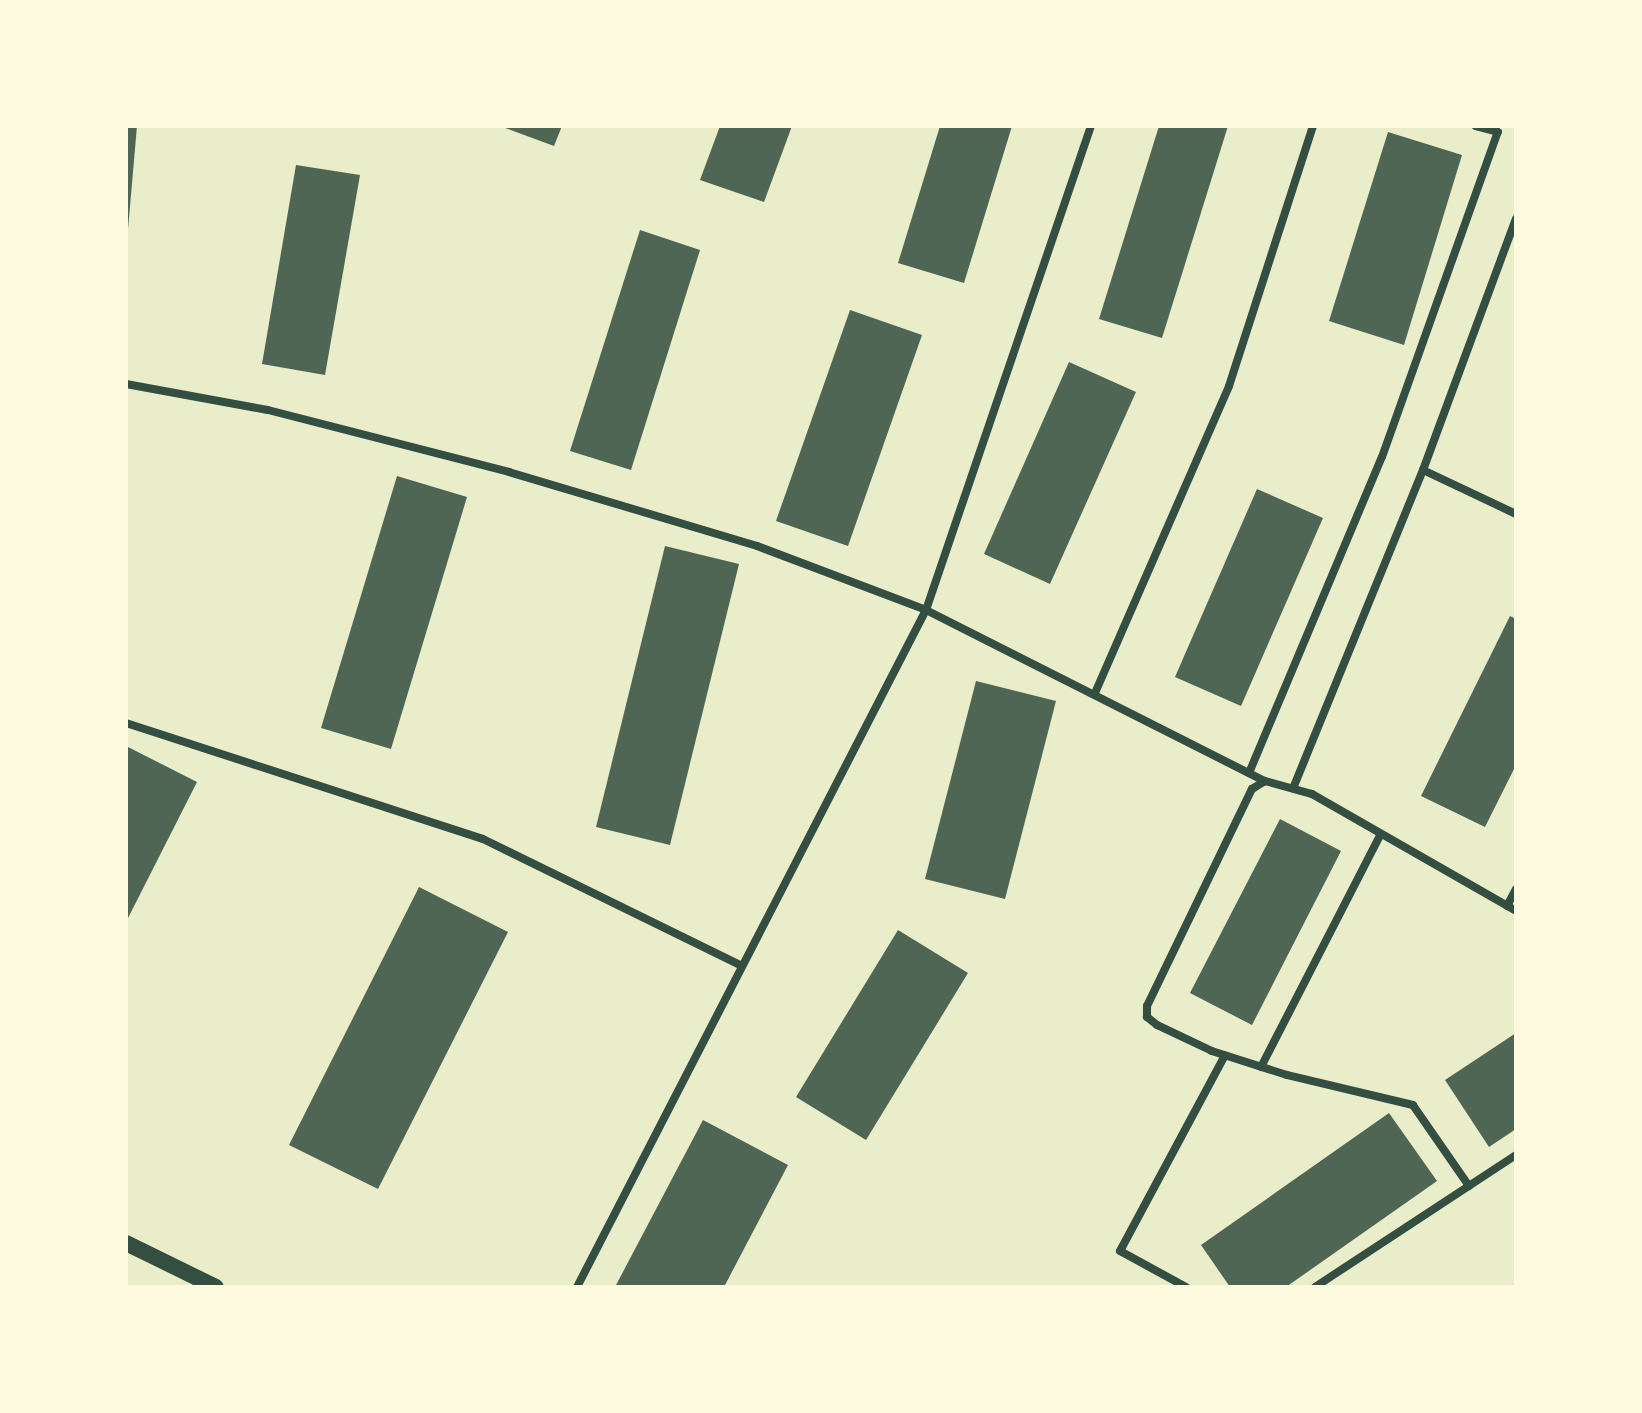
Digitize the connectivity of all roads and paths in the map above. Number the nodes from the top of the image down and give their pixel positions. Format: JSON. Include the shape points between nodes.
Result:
{"nodes":[{"id":1,"x":1091,"y":126,"type":"edge"},
{"id":2,"x":1313,"y":126,"type":"edge"},
{"id":3,"x":1476,"y":126,"type":"edge"},
{"id":4,"x":1516,"y":219,"type":"edge"},
{"id":5,"x":126,"y":384,"type":"edge"},
{"id":6,"x":1423,"y":470,"type":"junction"},
{"id":7,"x":1516,"y":514,"type":"edge"},
{"id":8,"x":926,"y":610,"type":"junction"},
{"id":9,"x":1095,"y":693,"type":"junction"},
{"id":10,"x":126,"y":723,"type":"edge"},
{"id":11,"x":1249,"y":773,"type":"junction"},
{"id":12,"x":1265,"y":781,"type":"junction"},
{"id":13,"x":1294,"y":786,"type":"junction"},
{"id":14,"x":1381,"y":834,"type":"junction"},
{"id":15,"x":1516,"y":889,"type":"edge"},
{"id":16,"x":1512,"y":909,"type":"edge"},
{"id":17,"x":740,"y":965,"type":"junction"},
{"id":18,"x":1225,"y":1055,"type":"junction"},
{"id":19,"x":1261,"y":1067,"type":"junction"},
{"id":20,"x":1516,"y":1155,"type":"edge"},
{"id":21,"x":1469,"y":1186,"type":"junction"},
{"id":22,"x":126,"y":1243,"type":"edge"},
{"id":23,"x":216,"y":1287,"type":"edge"},
{"id":24,"x":577,"y":1287,"type":"edge"},
{"id":25,"x":1186,"y":1287,"type":"edge"},
{"id":26,"x":1315,"y":1287,"type":"edge"}],
"edges":[{"from":1,"to":8,"type":"street"},
{"from":2,"to":9,"type":"street","via":[[1229,386]]},
{"from":3,"to":11,"type":"street","via":[[1498,132],[1382,457]]},
{"from":4,"to":6,"type":"street"},
{"from":5,"to":8,"type":"street","via":[[268,410],[509,472],[757,546]]},
{"from":6,"to":7,"type":"street"},
{"from":6,"to":13,"type":"street"},
{"from":8,"to":9,"type":"street"},
{"from":8,"to":17,"type":"street"},
{"from":9,"to":11,"type":"street"},
{"from":10,"to":17,"type":"street","via":[[483,839]]},
{"from":11,"to":12,"type":"street"},
{"from":12,"to":13,"type":"street"},
{"from":12,"to":18,"type":"street","via":[[1252,789],[1147,1006],[1147,1017],[1157,1025]]},
{"from":13,"to":14,"type":"street"},
{"from":14,"to":16,"type":"street"},
{"from":14,"to":19,"type":"street"},
{"from":15,"to":16,"type":"street"},
{"from":17,"to":24,"type":"street"},
{"from":18,"to":19,"type":"street"},
{"from":18,"to":25,"type":"street","via":[[1120,1251]]},
{"from":19,"to":21,"type":"street","via":[[1413,1105]]},
{"from":20,"to":21,"type":"street"},
{"from":21,"to":26,"type":"street"},
{"from":22,"to":23,"type":"main road"}]}
